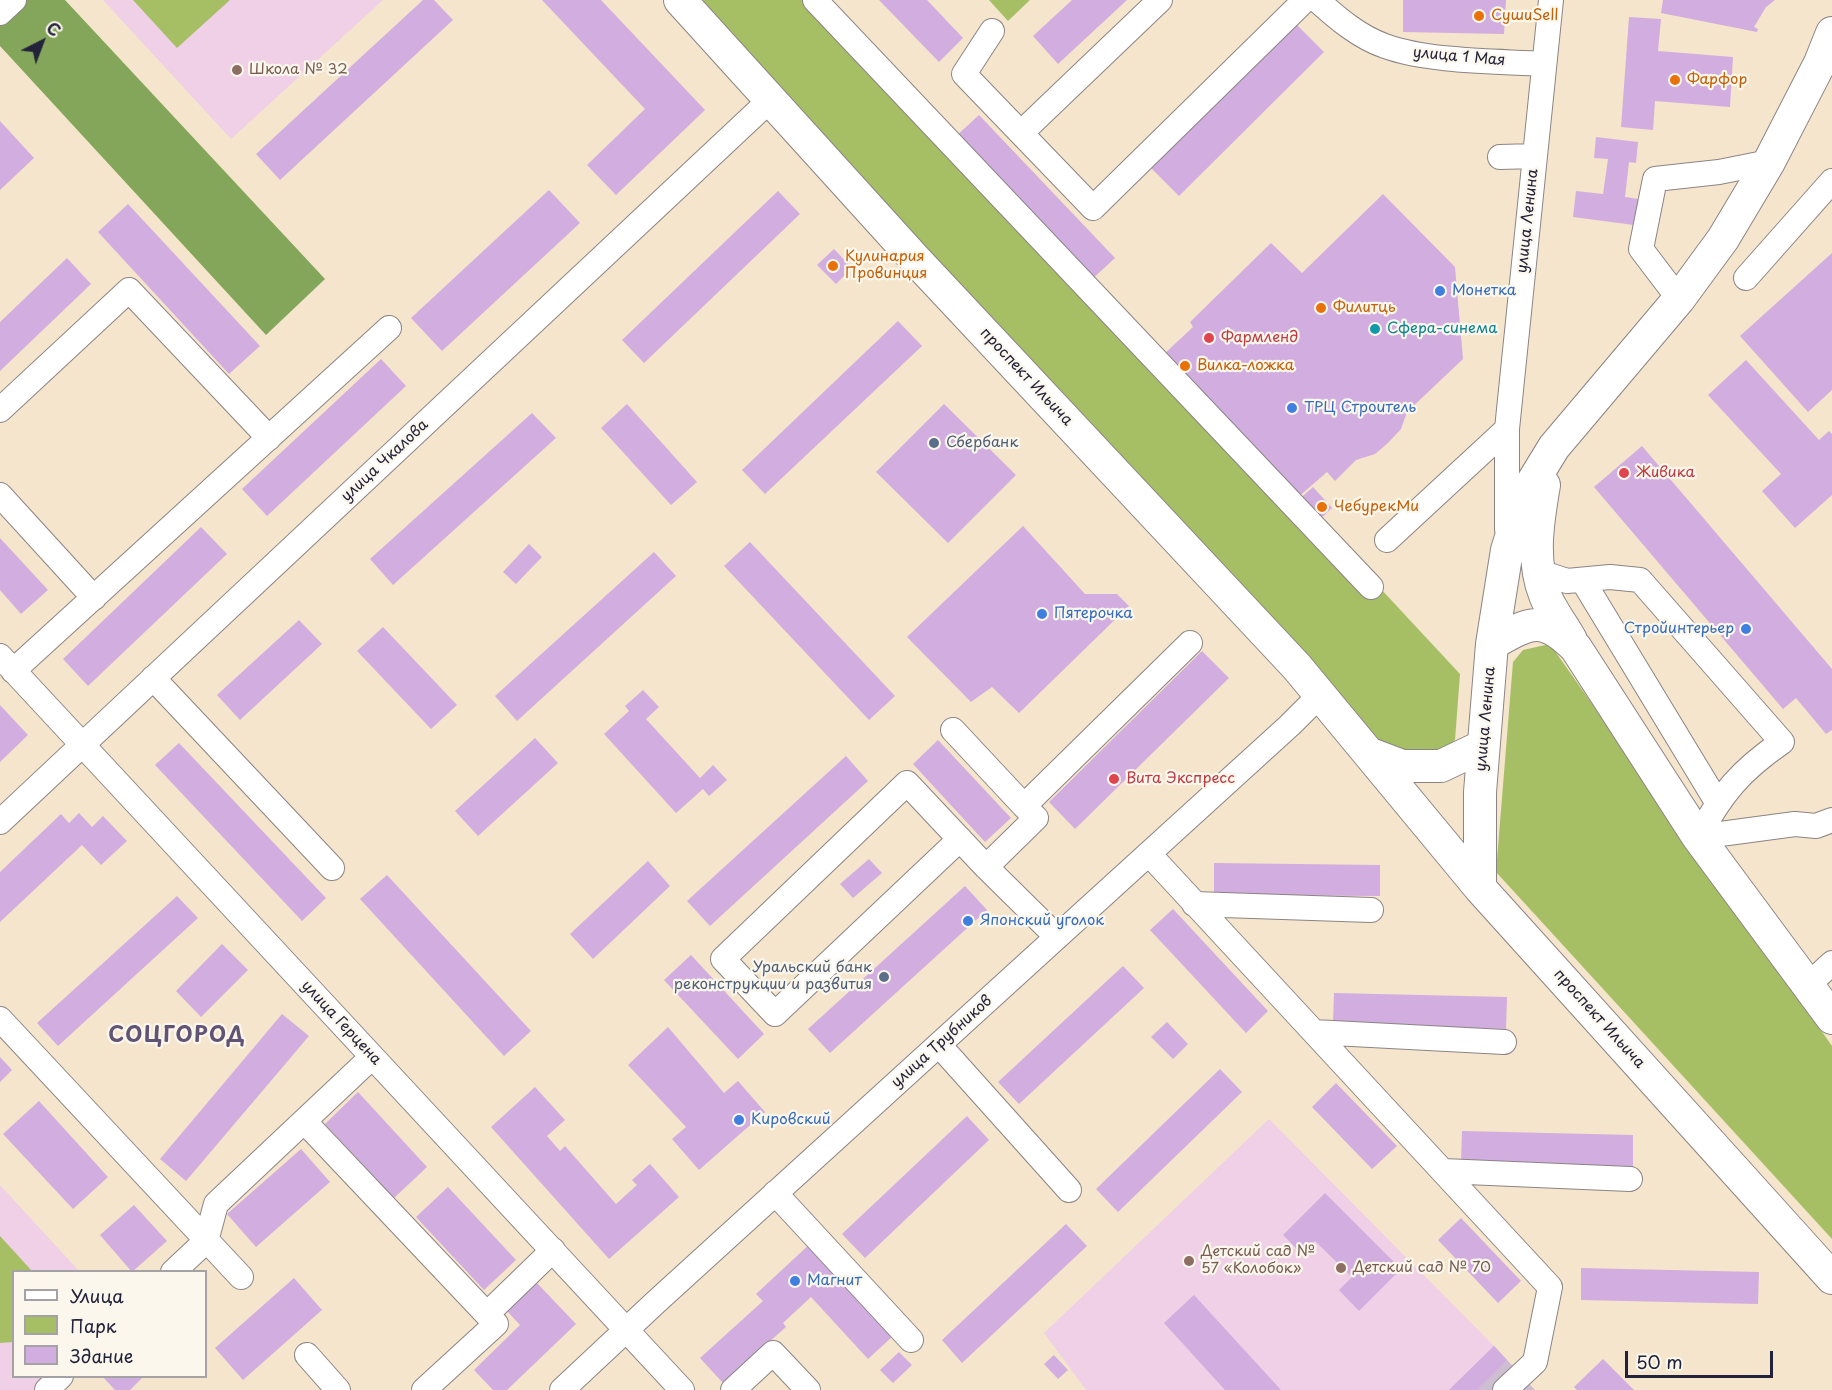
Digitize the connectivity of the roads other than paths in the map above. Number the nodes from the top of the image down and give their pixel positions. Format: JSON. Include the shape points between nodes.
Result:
{"nodes":[{"id":1,"x":14,"y":0,"type":"edge"},
{"id":2,"x":680,"y":0,"type":"edge"},
{"id":3,"x":815,"y":0,"type":"edge"},
{"id":4,"x":1160,"y":0,"type":"edge"},
{"id":5,"x":1305,"y":0,"type":"edge"},
{"id":6,"x":1317,"y":0,"type":"edge"},
{"id":7,"x":1551,"y":0,"type":"edge"},
{"id":8,"x":0,"y":13,"type":"edge"},
{"id":9,"x":992,"y":31,"type":"dead end"},
{"id":10,"x":1832,"y":33,"type":"edge"},
{"id":11,"x":1544,"y":64,"type":"junction"},
{"id":12,"x":1826,"y":69,"type":"edge"},
{"id":13,"x":769,"y":101,"type":"junction"},
{"id":14,"x":1021,"y":133,"type":"junction"},
{"id":15,"x":1534,"y":156,"type":"junction"},
{"id":16,"x":1500,"y":157,"type":"dead end"},
{"id":17,"x":1769,"y":162,"type":"junction"},
{"id":18,"x":1832,"y":181,"type":"edge"},
{"id":19,"x":1746,"y":278,"type":"dead end"},
{"id":20,"x":1679,"y":299,"type":"junction"},
{"id":21,"x":389,"y":328,"type":"dead end"},
{"id":22,"x":0,"y":410,"type":"edge"},
{"id":23,"x":1507,"y":429,"type":"junction"},
{"id":24,"x":269,"y":438,"type":"junction"},
{"id":25,"x":1550,"y":454,"type":"junction"},
{"id":26,"x":0,"y":495,"type":"edge"},
{"id":27,"x":1387,"y":540,"type":"dead end"},
{"id":28,"x":1507,"y":550,"type":"junction"},
{"id":29,"x":1540,"y":572,"type":"junction"},
{"id":30,"x":1583,"y":581,"type":"junction"},
{"id":31,"x":1371,"y":587,"type":"dead end"},
{"id":32,"x":94,"y":598,"type":"junction"},
{"id":33,"x":1190,"y":644,"type":"dead end"},
{"id":34,"x":1492,"y":644,"type":"junction"},
{"id":35,"x":1576,"y":648,"type":"junction"},
{"id":36,"x":7,"y":664,"type":"edge"},
{"id":37,"x":153,"y":678,"type":"junction"},
{"id":38,"x":1321,"y":694,"type":"junction"},
{"id":39,"x":953,"y":730,"type":"dead end"},
{"id":40,"x":82,"y":745,"type":"junction"},
{"id":41,"x":1483,"y":746,"type":"junction"},
{"id":42,"x":1372,"y":755,"type":"junction"},
{"id":43,"x":1717,"y":802,"type":"junction"},
{"id":44,"x":1024,"y":806,"type":"junction"},
{"id":45,"x":1832,"y":820,"type":"edge"},
{"id":46,"x":0,"y":822,"type":"edge"},
{"id":47,"x":1698,"y":837,"type":"junction"},
{"id":48,"x":960,"y":839,"type":"junction"},
{"id":49,"x":1149,"y":854,"type":"junction"},
{"id":50,"x":986,"y":867,"type":"junction"},
{"id":51,"x":332,"y":868,"type":"dead end"},
{"id":52,"x":1480,"y":888,"type":"junction"},
{"id":53,"x":1194,"y":904,"type":"junction"},
{"id":54,"x":1371,"y":910,"type":"dead end"},
{"id":55,"x":1057,"y":937,"type":"junction"},
{"id":56,"x":1832,"y":963,"type":"edge"},
{"id":57,"x":1808,"y":985,"type":"junction"},
{"id":58,"x":1832,"y":1018,"type":"edge"},
{"id":59,"x":0,"y":1019,"type":"edge"},
{"id":60,"x":1314,"y":1032,"type":"junction"},
{"id":61,"x":1504,"y":1042,"type":"dead end"},
{"id":62,"x":939,"y":1045,"type":"junction"},
{"id":63,"x":372,"y":1057,"type":"junction"},
{"id":64,"x":303,"y":1121,"type":"junction"},
{"id":65,"x":1443,"y":1171,"type":"junction"},
{"id":66,"x":1630,"y":1179,"type":"dead end"},
{"id":67,"x":1069,"y":1190,"type":"dead end"},
{"id":68,"x":776,"y":1193,"type":"junction"},
{"id":69,"x":206,"y":1240,"type":"junction"},
{"id":70,"x":553,"y":1250,"type":"junction"},
{"id":71,"x":175,"y":1270,"type":"edge"},
{"id":72,"x":240,"y":1277,"type":"dead end"},
{"id":73,"x":1832,"y":1278,"type":"edge"},
{"id":74,"x":487,"y":1314,"type":"junction"},
{"id":75,"x":626,"y":1329,"type":"junction"},
{"id":76,"x":911,"y":1340,"type":"dead end"},
{"id":77,"x":307,"y":1355,"type":"dead end"},
{"id":78,"x":60,"y":1378,"type":"edge"},
{"id":79,"x":47,"y":1390,"type":"edge"},
{"id":80,"x":338,"y":1390,"type":"edge"},
{"id":81,"x":424,"y":1390,"type":"edge"},
{"id":82,"x":562,"y":1390,"type":"edge"},
{"id":83,"x":682,"y":1390,"type":"edge"},
{"id":84,"x":733,"y":1390,"type":"edge"},
{"id":85,"x":808,"y":1390,"type":"edge"},
{"id":86,"x":1505,"y":1390,"type":"edge"}],
"edges":[{"from":1,"to":8,"type":"street"},
{"from":2,"to":13,"type":"main road","name":"проспект Ильича"},
{"from":3,"to":31,"type":"street"},
{"from":4,"to":14,"type":"street"},
{"from":5,"to":14,"type":"street","via":[[1093,208]]},
{"from":6,"to":11,"type":"street","name":"улица 1 Мая","via":[[1347,26],[1382,46],[1408,54]]},
{"from":7,"to":11,"type":"street","name":"улица Ленина"},
{"from":9,"to":14,"type":"street","via":[[964,74]]},
{"from":10,"to":12,"type":"main road","name":"улица Ленина"},
{"from":11,"to":15,"type":"street","name":"улица Ленина"},
{"from":12,"to":17,"type":"main road","name":"улица Ленина"},
{"from":13,"to":37,"type":"street","name":"улица Чкалова"},
{"from":13,"to":38,"type":"main road","name":"проспект Ильича"},
{"from":15,"to":16,"type":"street"},
{"from":15,"to":23,"type":"street","name":"улица Ленина"},
{"from":17,"to":20,"type":"main road","name":"улица Ленина","via":[[1724,238]]},
{"from":17,"to":20,"type":"street","via":[[1655,179],[1641,249]]},
{"from":18,"to":19,"type":"street"},
{"from":20,"to":25,"type":"main road","name":"улица Ленина"},
{"from":21,"to":24,"type":"street"},
{"from":22,"to":24,"type":"street","via":[[129,290]]},
{"from":23,"to":27,"type":"street"},
{"from":23,"to":28,"type":"street","name":"улица Ленина"},
{"from":24,"to":32,"type":"street"},
{"from":25,"to":28,"type":"main road","name":"улица Ленина","via":[[1524,496]]},
{"from":25,"to":29,"type":"main road","name":"улица Ленина","via":[[1536,541]]},
{"from":26,"to":32,"type":"street"},
{"from":28,"to":34,"type":"main road","name":"улица Ленина"},
{"from":29,"to":30,"type":"street","via":[[1567,581]]},
{"from":29,"to":35,"type":"main road","name":"улица Ленина","via":[[1545,595]]},
{"from":30,"to":43,"type":"street"},
{"from":30,"to":43,"type":"street","via":[[1610,577],[1640,580],[1782,742],[1750,764]]},
{"from":32,"to":36,"type":"street"},
{"from":33,"to":44,"type":"street"},
{"from":34,"to":35,"type":"main road","via":[[1529,625],[1543,625],[1557,629]]},
{"from":34,"to":41,"type":"main road","name":"улица Ленина"},
{"from":35,"to":47,"type":"main road"},
{"from":36,"to":40,"type":"street","name":"улица Герцена"},
{"from":37,"to":40,"type":"street","name":"улица Чкалова"},
{"from":37,"to":51,"type":"street"},
{"from":38,"to":42,"type":"main road","name":"проспект Ильича"},
{"from":38,"to":49,"type":"street","name":"улица Трубников"},
{"from":39,"to":44,"type":"street"},
{"from":40,"to":46,"type":"street","name":"улица Чкалова"},
{"from":40,"to":63,"type":"street","name":"улица Герцена"},
{"from":41,"to":42,"type":"main road","name":"проспект Ильича","via":[[1441,766],[1402,766]]},
{"from":41,"to":52,"type":"main road","name":"улица Ленина"},
{"from":42,"to":52,"type":"main road","name":"проспект Ильича"},
{"from":43,"to":47,"type":"street"},
{"from":44,"to":50,"type":"street","via":[[1036,818]]},
{"from":45,"to":47,"type":"street","via":[[1816,826],[1795,824]]},
{"from":47,"to":57,"type":"main road"},
{"from":48,"to":48,"type":"street","via":[[907,783],[723,959],[775,1014]]},
{"from":48,"to":50,"type":"street"},
{"from":49,"to":53,"type":"street"},
{"from":49,"to":55,"type":"street","name":"улица Трубников"},
{"from":50,"to":55,"type":"street"},
{"from":52,"to":73,"type":"main road","name":"проспект Ильича"},
{"from":53,"to":54,"type":"street"},
{"from":53,"to":60,"type":"street"},
{"from":55,"to":62,"type":"street","name":"улица Трубников"},
{"from":56,"to":57,"type":"street"},
{"from":57,"to":58,"type":"main road"},
{"from":59,"to":69,"type":"street"},
{"from":60,"to":61,"type":"street"},
{"from":60,"to":65,"type":"street"},
{"from":62,"to":67,"type":"street"},
{"from":62,"to":68,"type":"street","name":"улица Трубников"},
{"from":63,"to":64,"type":"street"},
{"from":63,"to":70,"type":"street","name":"улица Герцена"},
{"from":64,"to":69,"type":"street","via":[[216,1204]]},
{"from":64,"to":74,"type":"street"},
{"from":65,"to":66,"type":"street"},
{"from":65,"to":86,"type":"street","via":[[1550,1287],[1535,1362]]},
{"from":68,"to":75,"type":"street","name":"улица Трубников"},
{"from":68,"to":76,"type":"street"},
{"from":69,"to":71,"type":"street"},
{"from":69,"to":72,"type":"street"},
{"from":70,"to":74,"type":"street"},
{"from":70,"to":75,"type":"street","name":"улица Герцена"},
{"from":74,"to":81,"type":"street","via":[[496,1324]]},
{"from":75,"to":82,"type":"street","name":"улица Трубников"},
{"from":75,"to":83,"type":"street","name":"улица Герцена"},
{"from":77,"to":80,"type":"street"},
{"from":78,"to":79,"type":"street"},
{"from":84,"to":85,"type":"street","via":[[772,1353]]}]}
